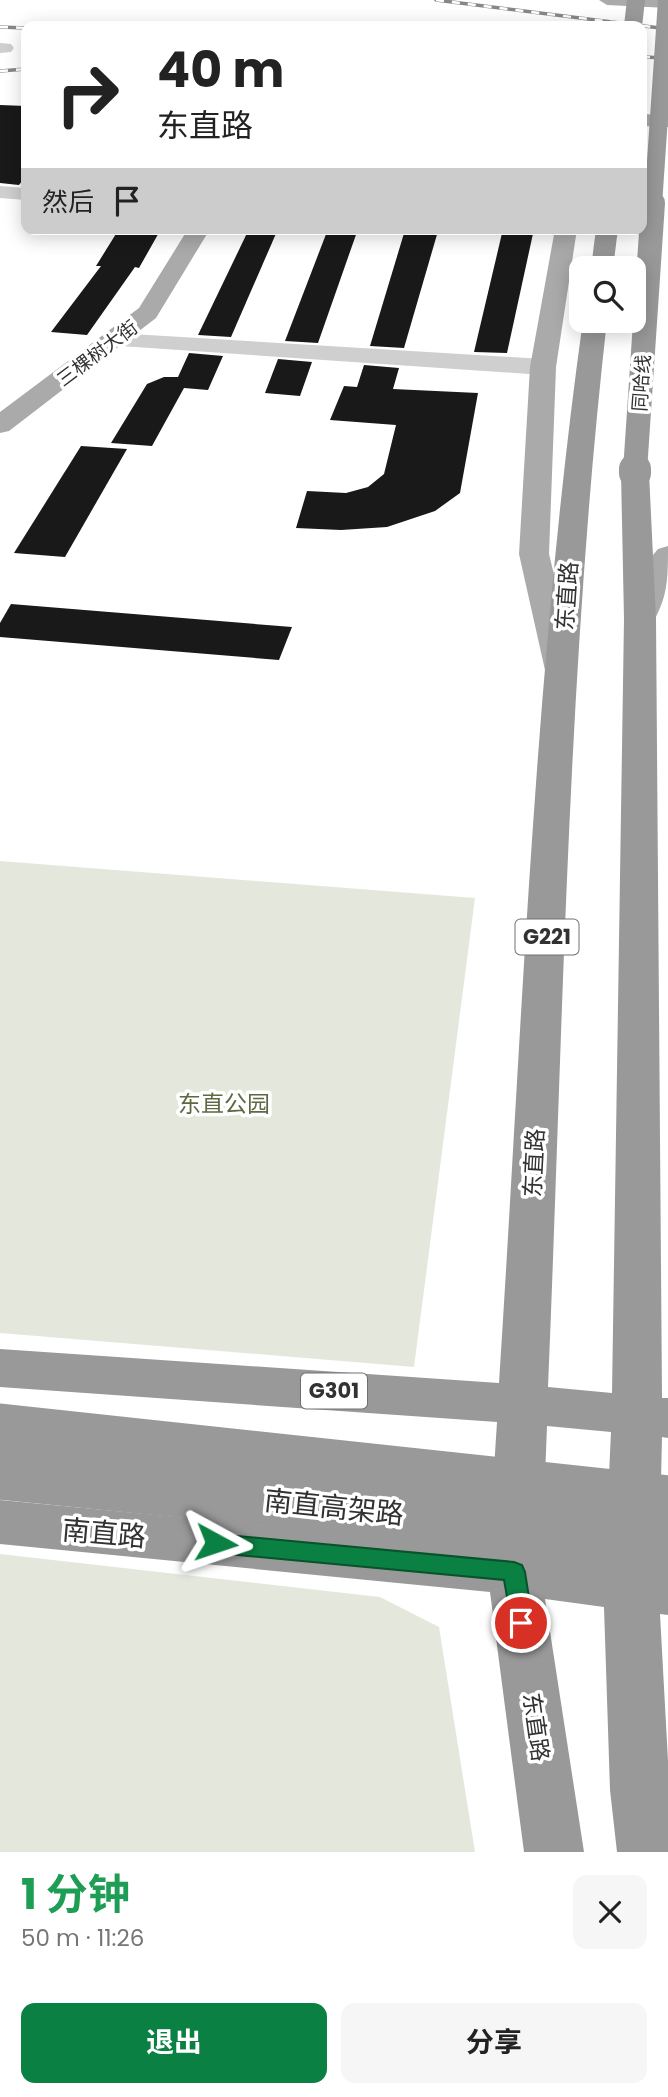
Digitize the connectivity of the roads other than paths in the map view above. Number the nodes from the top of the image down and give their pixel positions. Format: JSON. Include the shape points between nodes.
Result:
{"nodes":[{"id":1,"x":607,"y":0,"type":"edge"},
{"id":2,"x":636,"y":0,"type":"edge"},
{"id":3,"x":667,"y":2,"type":"edge"},
{"id":4,"x":634,"y":21,"type":"edge"},
{"id":5,"x":647,"y":120,"type":"edge"},
{"id":6,"x":668,"y":121,"type":"edge"},
{"id":7,"x":0,"y":186,"type":"edge"},
{"id":8,"x":21,"y":187,"type":"edge"},
{"id":9,"x":0,"y":192,"type":"edge"},
{"id":10,"x":21,"y":194,"type":"edge"},
{"id":11,"x":647,"y":216,"type":"edge"},
{"id":12,"x":668,"y":217,"type":"edge"},
{"id":13,"x":647,"y":223,"type":"edge"},
{"id":14,"x":668,"y":224,"type":"edge"},
{"id":15,"x":195,"y":235,"type":"edge"},
{"id":16,"x":565,"y":235,"type":"edge"},
{"id":17,"x":606,"y":235,"type":"edge"},
{"id":18,"x":604,"y":256,"type":"edge"},
{"id":19,"x":593,"y":333,"type":"edge"},
{"id":20,"x":115,"y":340,"type":"junction"},
{"id":21,"x":543,"y":367,"type":"junction"},
{"id":22,"x":0,"y":425,"type":"edge"},
{"id":23,"x":668,"y":555,"type":"edge"},
{"id":24,"x":668,"y":563,"type":"edge"},
{"id":25,"x":640,"y":620,"type":"junction"},
{"id":26,"x":561,"y":670,"type":"junction"},
{"id":27,"x":0,"y":1368,"type":"edge"},
{"id":28,"x":521,"y":1404,"type":"junction"},
{"id":29,"x":653,"y":1416,"type":"edge"},
{"id":30,"x":0,"y":1430,"type":"edge"},
{"id":31,"x":0,"y":1473,"type":"edge"},
{"id":32,"x":668,"y":1502,"type":"edge"},
{"id":33,"x":0,"y":1522,"type":"edge"},
{"id":34,"x":668,"y":1545,"type":"edge"},
{"id":35,"x":514,"y":1572,"type":"junction"},
{"id":36,"x":649,"y":1590,"type":"edge"},
{"id":37,"x":554,"y":1852,"type":"edge"},
{"id":38,"x":647,"y":1852,"type":"edge"}],
"edges":[{"from":1,"to":3,"type":"main road"},
{"from":2,"to":4,"type":"highway","bridge":true},
{"from":3,"to":25,"type":"highway","name":"同哈线","bridge":true,"via":[[635,473]]},
{"from":5,"to":6,"type":"main road"},
{"from":7,"to":8,"type":"street"},
{"from":9,"to":10,"type":"street"},
{"from":11,"to":12,"type":"street"},
{"from":13,"to":14,"type":"street"},
{"from":15,"to":20,"type":"main road","name":"三棵树大街","via":[[149,313]]},
{"from":16,"to":21,"type":"main road"},
{"from":17,"to":18,"type":"highway"},
{"from":19,"to":26,"type":"highway","name":"东直路","number":"G221","via":[[576,471]]},
{"from":20,"to":21,"type":"street"},
{"from":20,"to":22,"type":"main road","name":"三棵树大街"},
{"from":21,"to":26,"type":"main road","via":[[534,554]]},
{"from":23,"to":24,"type":"main road"},
{"from":24,"to":25,"type":"main road"},
{"from":25,"to":29,"type":"highway"},
{"from":26,"to":28,"type":"highway","name":"东直路","number":"G221"},
{"from":27,"to":28,"type":"highway","number":"G301"},
{"from":28,"to":29,"type":"highway","number":"G301"},
{"from":28,"to":35,"type":"highway","name":"东直路","number":"G221"},
{"from":29,"to":36,"type":"highway"},
{"from":30,"to":32,"type":"highway","name":"南直高架路","bridge":true},
{"from":31,"to":34,"type":"highway","name":"南直高架路","bridge":true},
{"from":33,"to":35,"type":"highway","name":"南直路"},
{"from":35,"to":36,"type":"highway","name":"南直路"},
{"from":35,"to":37,"type":"highway","name":"东直路","number":"G221"},
{"from":36,"to":38,"type":"highway","via":[[640,1790]]}]}
